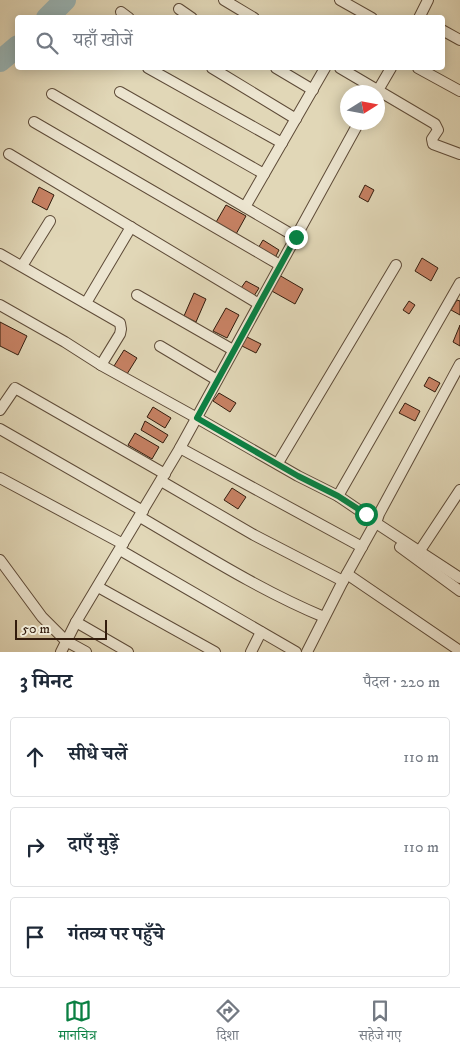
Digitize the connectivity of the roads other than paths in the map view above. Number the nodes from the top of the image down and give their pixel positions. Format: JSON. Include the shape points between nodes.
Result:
{"nodes":[{"id":1,"x":224,"y":0,"type":"edge"},
{"id":2,"x":340,"y":0,"type":"edge"},
{"id":3,"x":428,"y":0,"type":"edge"},
{"id":4,"x":179,"y":9,"type":"dead end"},
{"id":5,"x":188,"y":15,"type":"edge"},
{"id":6,"x":249,"y":15,"type":"edge"},
{"id":7,"x":367,"y":15,"type":"edge"},
{"id":8,"x":421,"y":15,"type":"edge"},
{"id":9,"x":445,"y":32,"type":"edge"},
{"id":10,"x":460,"y":40,"type":"edge"},
{"id":11,"x":152,"y":70,"type":"edge"},
{"id":12,"x":215,"y":70,"type":"edge"},
{"id":13,"x":279,"y":70,"type":"edge"},
{"id":14,"x":324,"y":70,"type":"edge"},
{"id":15,"x":343,"y":70,"type":"edge"},
{"id":16,"x":390,"y":70,"type":"edge"},
{"id":17,"x":422,"y":70,"type":"edge"},
{"id":18,"x":367,"y":85,"type":"edge"},
{"id":19,"x":381,"y":85,"type":"edge"},
{"id":20,"x":312,"y":90,"type":"junction"},
{"id":21,"x":120,"y":92,"type":"dead end"},
{"id":22,"x":460,"y":92,"type":"edge"},
{"id":23,"x":52,"y":94,"type":"dead end"},
{"id":24,"x":385,"y":96,"type":"edge"},
{"id":25,"x":296,"y":119,"type":"junction"},
{"id":26,"x":34,"y":122,"type":"dead end"},
{"id":27,"x":355,"y":130,"type":"edge"},
{"id":28,"x":282,"y":143,"type":"junction"},
{"id":29,"x":9,"y":154,"type":"dead end"},
{"id":30,"x":460,"y":154,"type":"edge"},
{"id":31,"x":264,"y":174,"type":"junction"},
{"id":32,"x":245,"y":207,"type":"junction"},
{"id":33,"x":50,"y":221,"type":"dead end"},
{"id":34,"x":132,"y":227,"type":"junction"},
{"id":35,"x":296,"y":237,"type":"junction"},
{"id":36,"x":0,"y":254,"type":"edge"},
{"id":37,"x":280,"y":264,"type":"junction"},
{"id":38,"x":396,"y":265,"type":"dead end"},
{"id":39,"x":22,"y":266,"type":"junction"},
{"id":40,"x":460,"y":283,"type":"edge"},
{"id":41,"x":137,"y":295,"type":"dead end"},
{"id":42,"x":86,"y":303,"type":"junction"},
{"id":43,"x":259,"y":304,"type":"junction"},
{"id":44,"x":0,"y":305,"type":"edge"},
{"id":45,"x":160,"y":346,"type":"dead end"},
{"id":46,"x":233,"y":350,"type":"junction"},
{"id":47,"x":460,"y":364,"type":"edge"},
{"id":48,"x":101,"y":365,"type":"junction"},
{"id":49,"x":217,"y":380,"type":"junction"},
{"id":50,"x":0,"y":410,"type":"edge"},
{"id":51,"x":197,"y":418,"type":"junction"},
{"id":52,"x":0,"y":429,"type":"edge"},
{"id":53,"x":180,"y":448,"type":"junction"},
{"id":54,"x":278,"y":463,"type":"junction"},
{"id":55,"x":0,"y":478,"type":"edge"},
{"id":56,"x":163,"y":478,"type":"junction"},
{"id":57,"x":460,"y":490,"type":"edge"},
{"id":58,"x":338,"y":496,"type":"junction"},
{"id":59,"x":141,"y":514,"type":"junction"},
{"id":60,"x":373,"y":527,"type":"junction"},
{"id":61,"x":121,"y":547,"type":"junction"},
{"id":62,"x":362,"y":547,"type":"junction"},
{"id":63,"x":419,"y":552,"type":"junction"},
{"id":64,"x":0,"y":560,"type":"edge"},
{"id":65,"x":345,"y":577,"type":"junction"},
{"id":66,"x":460,"y":578,"type":"edge"},
{"id":67,"x":98,"y":587,"type":"junction"},
{"id":68,"x":460,"y":591,"type":"edge"},
{"id":69,"x":324,"y":617,"type":"junction"},
{"id":70,"x":76,"y":622,"type":"junction"},
{"id":71,"x":262,"y":632,"type":"junction"},
{"id":72,"x":66,"y":642,"type":"junction"},
{"id":73,"x":460,"y":651,"type":"edge"},
{"id":74,"x":61,"y":652,"type":"edge"},
{"id":75,"x":86,"y":652,"type":"edge"},
{"id":76,"x":128,"y":652,"type":"edge"},
{"id":77,"x":215,"y":652,"type":"edge"},
{"id":78,"x":251,"y":652,"type":"edge"},
{"id":79,"x":296,"y":652,"type":"edge"},
{"id":80,"x":308,"y":652,"type":"edge"}],
"edges":[{"from":1,"to":6,"type":"street"},
{"from":2,"to":7,"type":"street"},
{"from":3,"to":8,"type":"street"},
{"from":4,"to":5,"type":"street"},
{"from":9,"to":10,"type":"street"},
{"from":11,"to":28,"type":"street"},
{"from":12,"to":25,"type":"street"},
{"from":13,"to":20,"type":"street"},
{"from":14,"to":20,"type":"street"},
{"from":15,"to":18,"type":"street"},
{"from":16,"to":19,"type":"street"},
{"from":17,"to":22,"type":"street"},
{"from":20,"to":25,"type":"street"},
{"from":21,"to":31,"type":"street"},
{"from":23,"to":32,"type":"street"},
{"from":24,"to":30,"type":"street","via":[[435,124],[438,130],[432,139],[433,144]]},
{"from":25,"to":28,"type":"street"},
{"from":26,"to":37,"type":"street"},
{"from":27,"to":35,"type":"street"},
{"from":28,"to":31,"type":"street"},
{"from":29,"to":34,"type":"street"},
{"from":31,"to":32,"type":"street"},
{"from":32,"to":35,"type":"street"},
{"from":33,"to":39,"type":"street"},
{"from":34,"to":42,"type":"street"},
{"from":34,"to":43,"type":"street"},
{"from":35,"to":37,"type":"street"},
{"from":36,"to":39,"type":"street"},
{"from":37,"to":43,"type":"street"},
{"from":38,"to":54,"type":"street"},
{"from":39,"to":42,"type":"street"},
{"from":40,"to":58,"type":"street"},
{"from":41,"to":46,"type":"street"},
{"from":42,"to":48,"type":"street","via":[[121,326],[120,334]]},
{"from":43,"to":46,"type":"street"},
{"from":44,"to":48,"type":"street"},
{"from":45,"to":49,"type":"street"},
{"from":46,"to":49,"type":"street"},
{"from":47,"to":63,"type":"street","via":[[376,523]]},
{"from":48,"to":51,"type":"street"},
{"from":49,"to":51,"type":"street"},
{"from":50,"to":56,"type":"street","via":[[15,388]]},
{"from":51,"to":53,"type":"street"},
{"from":51,"to":54,"type":"street"},
{"from":52,"to":59,"type":"street"},
{"from":53,"to":56,"type":"street"},
{"from":53,"to":62,"type":"street"},
{"from":54,"to":58,"type":"street"},
{"from":55,"to":61,"type":"street"},
{"from":56,"to":59,"type":"street"},
{"from":56,"to":65,"type":"street","via":[[254,535]]},
{"from":57,"to":63,"type":"street"},
{"from":58,"to":60,"type":"street","via":[[366,514]]},
{"from":59,"to":61,"type":"street"},
{"from":59,"to":69,"type":"street","via":[[248,581]]},
{"from":60,"to":62,"type":"street"},
{"from":60,"to":68,"type":"street"},
{"from":61,"to":67,"type":"street"},
{"from":61,"to":71,"type":"street"},
{"from":62,"to":65,"type":"street"},
{"from":63,"to":66,"type":"street"},
{"from":64,"to":72,"type":"street","via":[[42,617]]},
{"from":65,"to":69,"type":"street"},
{"from":65,"to":73,"type":"street"},
{"from":67,"to":70,"type":"street"},
{"from":67,"to":77,"type":"street"},
{"from":69,"to":80,"type":"street"},
{"from":70,"to":72,"type":"street"},
{"from":70,"to":76,"type":"street"},
{"from":71,"to":78,"type":"street"},
{"from":71,"to":79,"type":"street"},
{"from":72,"to":74,"type":"street"},
{"from":72,"to":75,"type":"street"}]}
